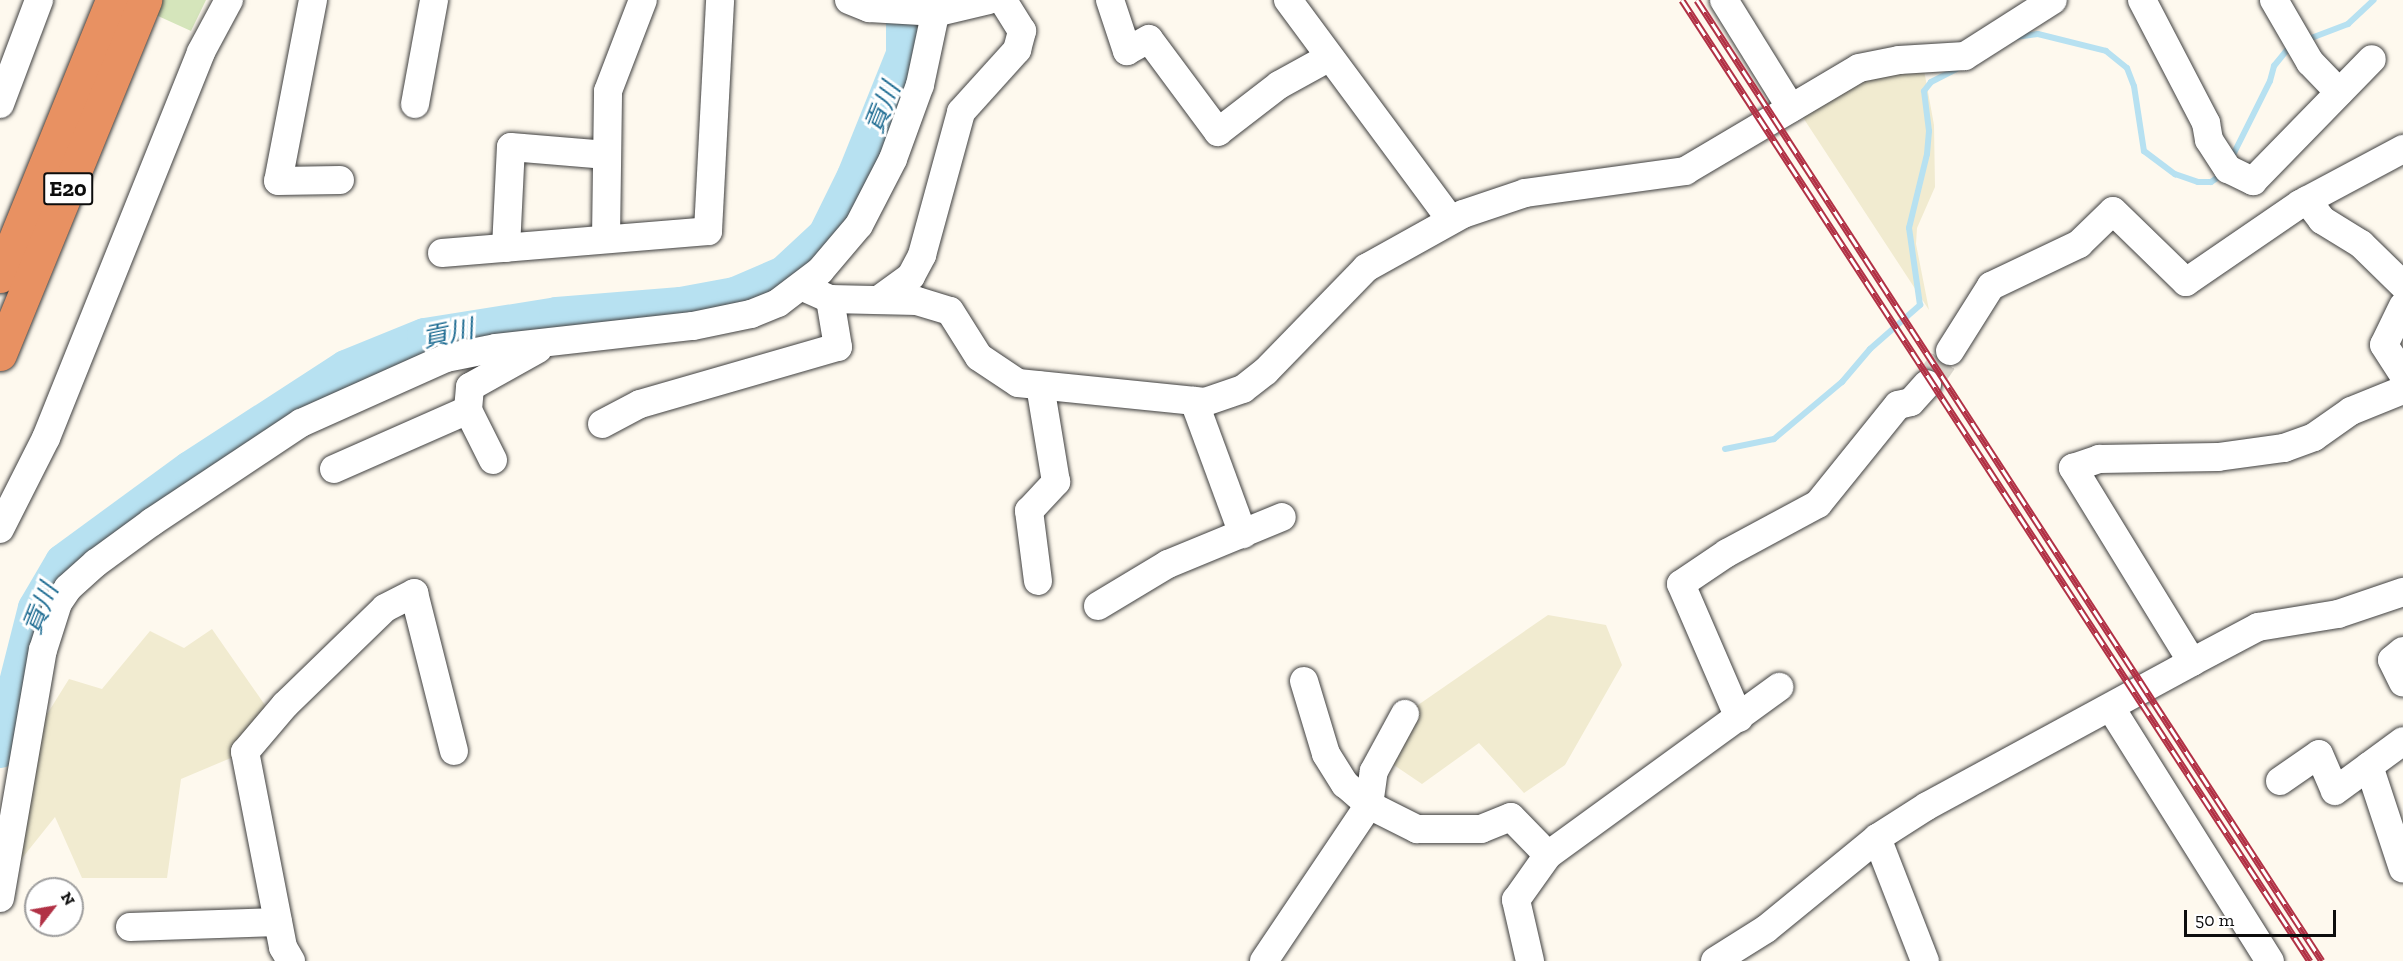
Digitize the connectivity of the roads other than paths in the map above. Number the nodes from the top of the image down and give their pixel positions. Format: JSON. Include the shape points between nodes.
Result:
{"nodes":[{"id":1,"x":39,"y":0,"type":"edge"},
{"id":2,"x":229,"y":0,"type":"edge"},
{"id":3,"x":313,"y":0,"type":"edge"},
{"id":4,"x":434,"y":0,"type":"edge"},
{"id":5,"x":643,"y":0,"type":"edge"},
{"id":6,"x":720,"y":0,"type":"edge"},
{"id":7,"x":849,"y":0,"type":"edge"},
{"id":8,"x":989,"y":0,"type":"edge"},
{"id":9,"x":1003,"y":0,"type":"edge"},
{"id":10,"x":1110,"y":0,"type":"edge"},
{"id":11,"x":1288,"y":0,"type":"edge"},
{"id":12,"x":1724,"y":0,"type":"edge"},
{"id":13,"x":2053,"y":0,"type":"edge"},
{"id":14,"x":2142,"y":0,"type":"edge"},
{"id":15,"x":2274,"y":0,"type":"edge"},
{"id":16,"x":934,"y":8,"type":"edge"},
{"id":17,"x":125,"y":9,"type":"edge"},
{"id":18,"x":1328,"y":58,"type":"junction"},
{"id":19,"x":2372,"y":59,"type":"dead end"},
{"id":20,"x":2339,"y":92,"type":"junction"},
{"id":21,"x":0,"y":104,"type":"edge"},
{"id":22,"x":415,"y":104,"type":"dead end"},
{"id":23,"x":1791,"y":108,"type":"junction"},
{"id":24,"x":2403,"y":148,"type":"edge"},
{"id":25,"x":607,"y":155,"type":"junction"},
{"id":26,"x":340,"y":180,"type":"dead end"},
{"id":27,"x":2307,"y":200,"type":"junction"},
{"id":28,"x":1451,"y":220,"type":"junction"},
{"id":29,"x":606,"y":239,"type":"junction"},
{"id":30,"x":506,"y":248,"type":"junction"},
{"id":31,"x":442,"y":253,"type":"dead end"},
{"id":32,"x":0,"y":276,"type":"edge"},
{"id":33,"x":2403,"y":285,"type":"edge"},
{"id":34,"x":802,"y":286,"type":"junction"},
{"id":35,"x":881,"y":298,"type":"junction"},
{"id":36,"x":830,"y":299,"type":"junction"},
{"id":37,"x":2403,"y":306,"type":"edge"},
{"id":38,"x":2393,"y":341,"type":"edge"},
{"id":39,"x":551,"y":342,"type":"junction"},
{"id":40,"x":1950,"y":351,"type":"tunnel mouth"},
{"id":41,"x":0,"y":354,"type":"edge"},
{"id":42,"x":2403,"y":374,"type":"edge"},
{"id":43,"x":1927,"y":384,"type":"tunnel mouth"},
{"id":44,"x":1040,"y":385,"type":"junction"},
{"id":45,"x":2403,"y":390,"type":"edge"},
{"id":46,"x":1194,"y":401,"type":"junction"},
{"id":47,"x":468,"y":410,"type":"junction"},
{"id":48,"x":602,"y":424,"type":"dead end"},
{"id":49,"x":493,"y":460,"type":"dead end"},
{"id":50,"x":334,"y":470,"type":"dead end"},
{"id":51,"x":1282,"y":517,"type":"dead end"},
{"id":52,"x":0,"y":529,"type":"edge"},
{"id":53,"x":1243,"y":534,"type":"junction"},
{"id":54,"x":1038,"y":581,"type":"dead end"},
{"id":55,"x":2403,"y":592,"type":"edge"},
{"id":56,"x":1098,"y":606,"type":"dead end"},
{"id":57,"x":2403,"y":651,"type":"edge"},
{"id":58,"x":2192,"y":662,"type":"junction"},
{"id":59,"x":1304,"y":681,"type":"dead end"},
{"id":60,"x":2403,"y":683,"type":"edge"},
{"id":61,"x":1779,"y":687,"type":"dead end"},
{"id":62,"x":2111,"y":708,"type":"junction"},
{"id":63,"x":1404,"y":714,"type":"dead end"},
{"id":64,"x":1739,"y":718,"type":"junction"},
{"id":65,"x":2403,"y":741,"type":"edge"},
{"id":66,"x":454,"y":751,"type":"dead end"},
{"id":67,"x":2369,"y":766,"type":"junction"},
{"id":68,"x":2280,"y":781,"type":"dead end"},
{"id":69,"x":1369,"y":805,"type":"junction"},
{"id":70,"x":1877,"y":838,"type":"junction"},
{"id":71,"x":1548,"y":855,"type":"junction"},
{"id":72,"x":2403,"y":868,"type":"edge"},
{"id":73,"x":0,"y":898,"type":"edge"},
{"id":74,"x":278,"y":922,"type":"junction"},
{"id":75,"x":130,"y":927,"type":"dead end"},
{"id":76,"x":1913,"y":956,"type":"edge"},
{"id":77,"x":291,"y":961,"type":"edge"},
{"id":78,"x":1264,"y":961,"type":"edge"},
{"id":79,"x":1530,"y":961,"type":"edge"},
{"id":80,"x":1715,"y":961,"type":"edge"},
{"id":81,"x":2270,"y":961,"type":"edge"}],
"edges":[{"from":1,"to":21,"type":"street"},
{"from":2,"to":52,"type":"street","via":[[201,52],[46,438]]},
{"from":3,"to":26,"type":"street","via":[[278,181]]},
{"from":4,"to":22,"type":"street"},
{"from":5,"to":25,"type":"street","via":[[608,92]]},
{"from":6,"to":29,"type":"street","via":[[708,231]]},
{"from":7,"to":16,"type":"street","via":[[869,8]]},
{"from":8,"to":16,"type":"street"},
{"from":9,"to":35,"type":"street","via":[[1022,31],[1017,50],[961,112],[922,255],[911,276]]},
{"from":10,"to":18,"type":"street","via":[[1127,51],[1149,39],[1218,132],[1280,85]]},
{"from":11,"to":18,"type":"street"},
{"from":12,"to":23,"type":"street"},
{"from":13,"to":23,"type":"street","via":[[1965,56],[1899,60],[1859,68]]},
{"from":14,"to":20,"type":"street","via":[[2206,123],[2209,140],[2228,169],[2240,177],[2253,181],[2266,171]]},
{"from":15,"to":20,"type":"street","via":[[2305,54]]},
{"from":16,"to":34,"type":"street","via":[[920,85],[893,159],[859,225]]},
{"from":17,"to":32,"type":"highway","number":"E20"},
{"from":17,"to":41,"type":"highway","number":"E20"},
{"from":18,"to":28,"type":"street"},
{"from":19,"to":20,"type":"street"},
{"from":23,"to":28,"type":"street","via":[[1685,171],[1525,193]]},
{"from":24,"to":27,"type":"street"},
{"from":25,"to":29,"type":"street"},
{"from":25,"to":30,"type":"street","via":[[511,147]]},
{"from":27,"to":33,"type":"street","via":[[2322,220],[2361,244]]},
{"from":27,"to":40,"type":"street","via":[[2186,282],[2114,210],[2079,244],[1991,286]]},
{"from":28,"to":46,"type":"street","via":[[1366,268],[1266,371],[1243,389],[1205,402]]},
{"from":29,"to":30,"type":"street"},
{"from":30,"to":31,"type":"street"},
{"from":34,"to":36,"type":"street"},
{"from":34,"to":39,"type":"street","via":[[778,303],[751,314],[693,326]]},
{"from":35,"to":36,"type":"street"},
{"from":35,"to":44,"type":"street","via":[[917,301],[950,311],[979,357],[993,370],[1017,383]]},
{"from":36,"to":48,"type":"street","via":[[838,347],[640,404]]},
{"from":37,"to":38,"type":"street"},
{"from":38,"to":42,"type":"street"},
{"from":39,"to":47,"type":"street","via":[[470,387]]},
{"from":39,"to":73,"type":"street","via":[[446,358],[301,423],[143,529],[68,588],[58,603],[44,650]]},
{"from":43,"to":64,"type":"street","via":[[1911,402],[1898,405],[1818,504],[1727,553],[1682,584]]},
{"from":44,"to":46,"type":"street"},
{"from":44,"to":54,"type":"street","via":[[1056,482],[1029,511]]},
{"from":45,"to":58,"type":"street","via":[[2351,411],[2314,437],[2284,448],[2218,457],[2099,459],[2073,468]]},
{"from":46,"to":53,"type":"street"},
{"from":47,"to":49,"type":"street"},
{"from":47,"to":50,"type":"street"},
{"from":51,"to":53,"type":"street"},
{"from":53,"to":56,"type":"street","via":[[1168,564]]},
{"from":55,"to":58,"type":"street","via":[[2338,614],[2258,627]]},
{"from":57,"to":60,"type":"street","via":[[2392,660]]},
{"from":58,"to":62,"type":"street"},
{"from":59,"to":69,"type":"street","via":[[1326,754],[1345,784]]},
{"from":61,"to":64,"type":"street"},
{"from":62,"to":70,"type":"street","via":[[1927,806]]},
{"from":62,"to":81,"type":"street"},
{"from":63,"to":69,"type":"street","via":[[1374,771]]},
{"from":64,"to":71,"type":"street"},
{"from":65,"to":67,"type":"street"},
{"from":66,"to":74,"type":"street","via":[[414,593],[385,608],[285,705],[244,752]]},
{"from":67,"to":68,"type":"street","via":[[2335,791],[2319,754]]},
{"from":67,"to":72,"type":"street"},
{"from":69,"to":71,"type":"street","via":[[1417,829],[1481,830],[1511,817]]},
{"from":69,"to":78,"type":"street"},
{"from":70,"to":76,"type":"street"},
{"from":70,"to":80,"type":"street","via":[[1766,929]]},
{"from":71,"to":79,"type":"street","via":[[1516,900]]},
{"from":74,"to":75,"type":"street"},
{"from":74,"to":77,"type":"street","via":[[283,947]]}]}
